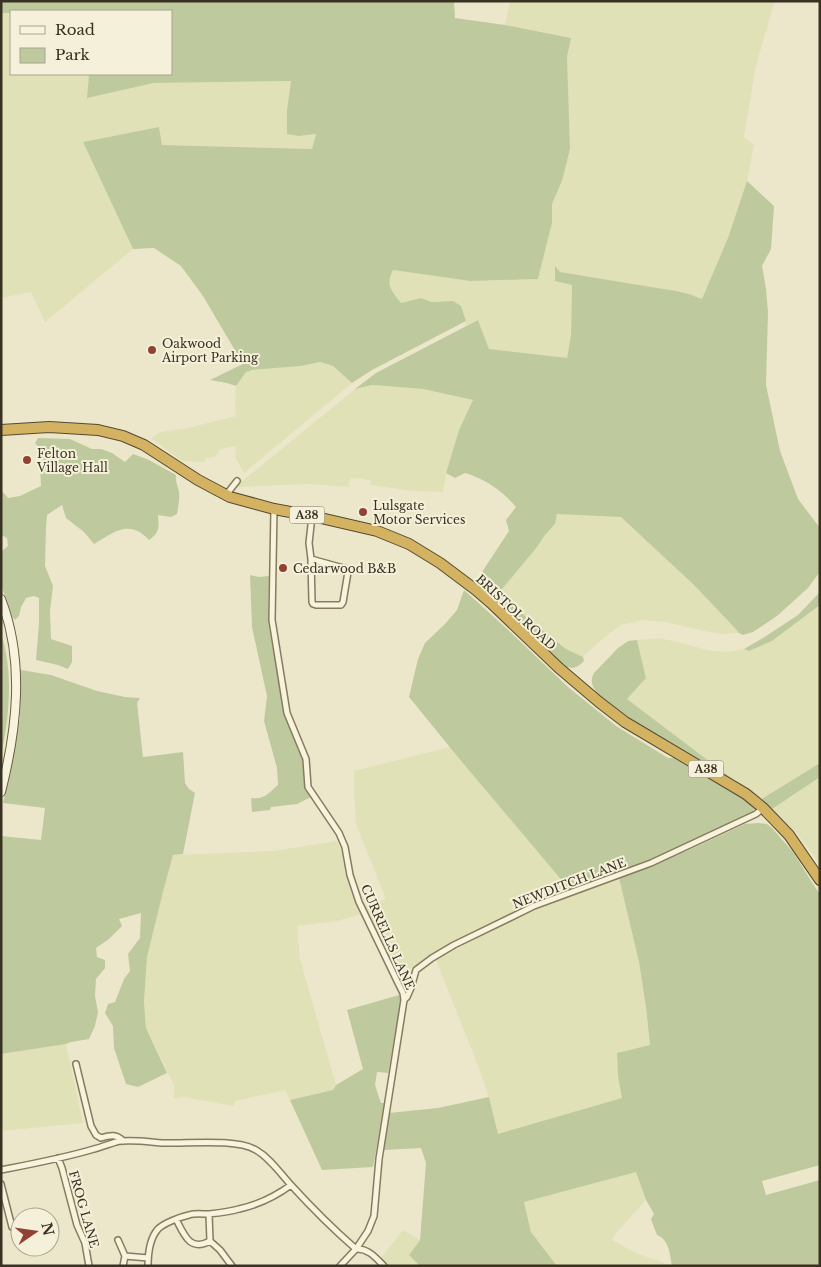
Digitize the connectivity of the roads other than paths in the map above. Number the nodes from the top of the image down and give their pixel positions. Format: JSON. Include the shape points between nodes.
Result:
{"nodes":[{"id":1,"x":1,"y":430,"type":"edge"},
{"id":2,"x":237,"y":481,"type":"dead end"},
{"id":3,"x":226,"y":495,"type":"junction"},
{"id":4,"x":274,"y":509,"type":"junction"},
{"id":5,"x":312,"y":516,"type":"junction"},
{"id":6,"x":311,"y":559,"type":"junction"},
{"id":7,"x":1,"y":599,"type":"edge"},
{"id":8,"x":1,"y":792,"type":"edge"},
{"id":9,"x":763,"y":808,"type":"junction"},
{"id":10,"x":820,"y":880,"type":"edge"},
{"id":11,"x":404,"y":1000,"type":"junction"},
{"id":12,"x":76,"y":1064,"type":"dead end"},
{"id":13,"x":123,"y":1141,"type":"junction"},
{"id":14,"x":58,"y":1158,"type":"junction"},
{"id":15,"x":1,"y":1170,"type":"edge"},
{"id":16,"x":1,"y":1184,"type":"edge"},
{"id":17,"x":291,"y":1185,"type":"junction"},
{"id":18,"x":209,"y":1214,"type":"junction"},
{"id":19,"x":10,"y":1218,"type":"edge"},
{"id":20,"x":176,"y":1220,"type":"junction"},
{"id":21,"x":118,"y":1240,"type":"dead end"},
{"id":22,"x":210,"y":1241,"type":"junction"},
{"id":23,"x":356,"y":1249,"type":"junction"},
{"id":24,"x":125,"y":1256,"type":"junction"},
{"id":25,"x":148,"y":1258,"type":"junction"},
{"id":26,"x":89,"y":1266,"type":"edge"},
{"id":27,"x":123,"y":1266,"type":"edge"},
{"id":28,"x":148,"y":1266,"type":"edge"},
{"id":29,"x":232,"y":1266,"type":"edge"},
{"id":30,"x":340,"y":1266,"type":"edge"},
{"id":31,"x":384,"y":1266,"type":"edge"}],
"edges":[{"from":1,"to":3,"type":"highway","name":"BRISTOL ROAD","number":"A38","via":[[49,426],[98,430],[123,436],[144,444]]},
{"from":2,"to":3,"type":"street"},
{"from":3,"to":4,"type":"highway","name":"BRISTOL ROAD","number":"A38"},
{"from":4,"to":5,"type":"highway","name":"BRISTOL ROAD","number":"A38"},
{"from":4,"to":11,"type":"street","name":"CURRELLS LANE","via":[[272,620],[287,713],[306,759],[308,787],[339,833],[359,902]]},
{"from":5,"to":6,"type":"street"},
{"from":5,"to":9,"type":"highway","name":"BRISTOL ROAD","number":"A38","via":[[377,531],[423,551],[484,597],[558,668],[625,722],[746,794]]},
{"from":6,"to":6,"type":"street","via":[[313,604],[342,605],[347,569]]},
{"from":7,"to":8,"type":"street","via":[[13,639],[17,678],[14,724]]},
{"from":9,"to":10,"type":"highway","number":"A38","via":[[789,835]]},
{"from":9,"to":11,"type":"street","name":"NEWDITCH LANE","via":[[652,863],[534,906],[454,945],[416,970]]},
{"from":11,"to":23,"type":"street","name":"NEWDITCH LANE","via":[[379,1159],[374,1216]]},
{"from":12,"to":13,"type":"street","via":[[88,1119],[96,1136],[113,1135]]},
{"from":13,"to":14,"type":"street"},
{"from":13,"to":17,"type":"street","via":[[247,1146],[263,1155]]},
{"from":14,"to":15,"type":"street"},
{"from":14,"to":26,"type":"street","name":"FROG LANE","via":[[85,1243]]},
{"from":16,"to":19,"type":"street"},
{"from":17,"to":18,"type":"street","via":[[251,1206]]},
{"from":17,"to":23,"type":"street"},
{"from":18,"to":20,"type":"street","via":[[190,1214]]},
{"from":18,"to":22,"type":"street"},
{"from":20,"to":22,"type":"street","via":[[190,1242],[203,1245]]},
{"from":20,"to":25,"type":"street","via":[[156,1230]]},
{"from":21,"to":24,"type":"street"},
{"from":22,"to":29,"type":"street"},
{"from":23,"to":30,"type":"street","name":"NEWDITCH LANE"},
{"from":23,"to":31,"type":"street","via":[[370,1252]]},
{"from":24,"to":25,"type":"street"},
{"from":24,"to":27,"type":"street"},
{"from":25,"to":28,"type":"street"}]}
